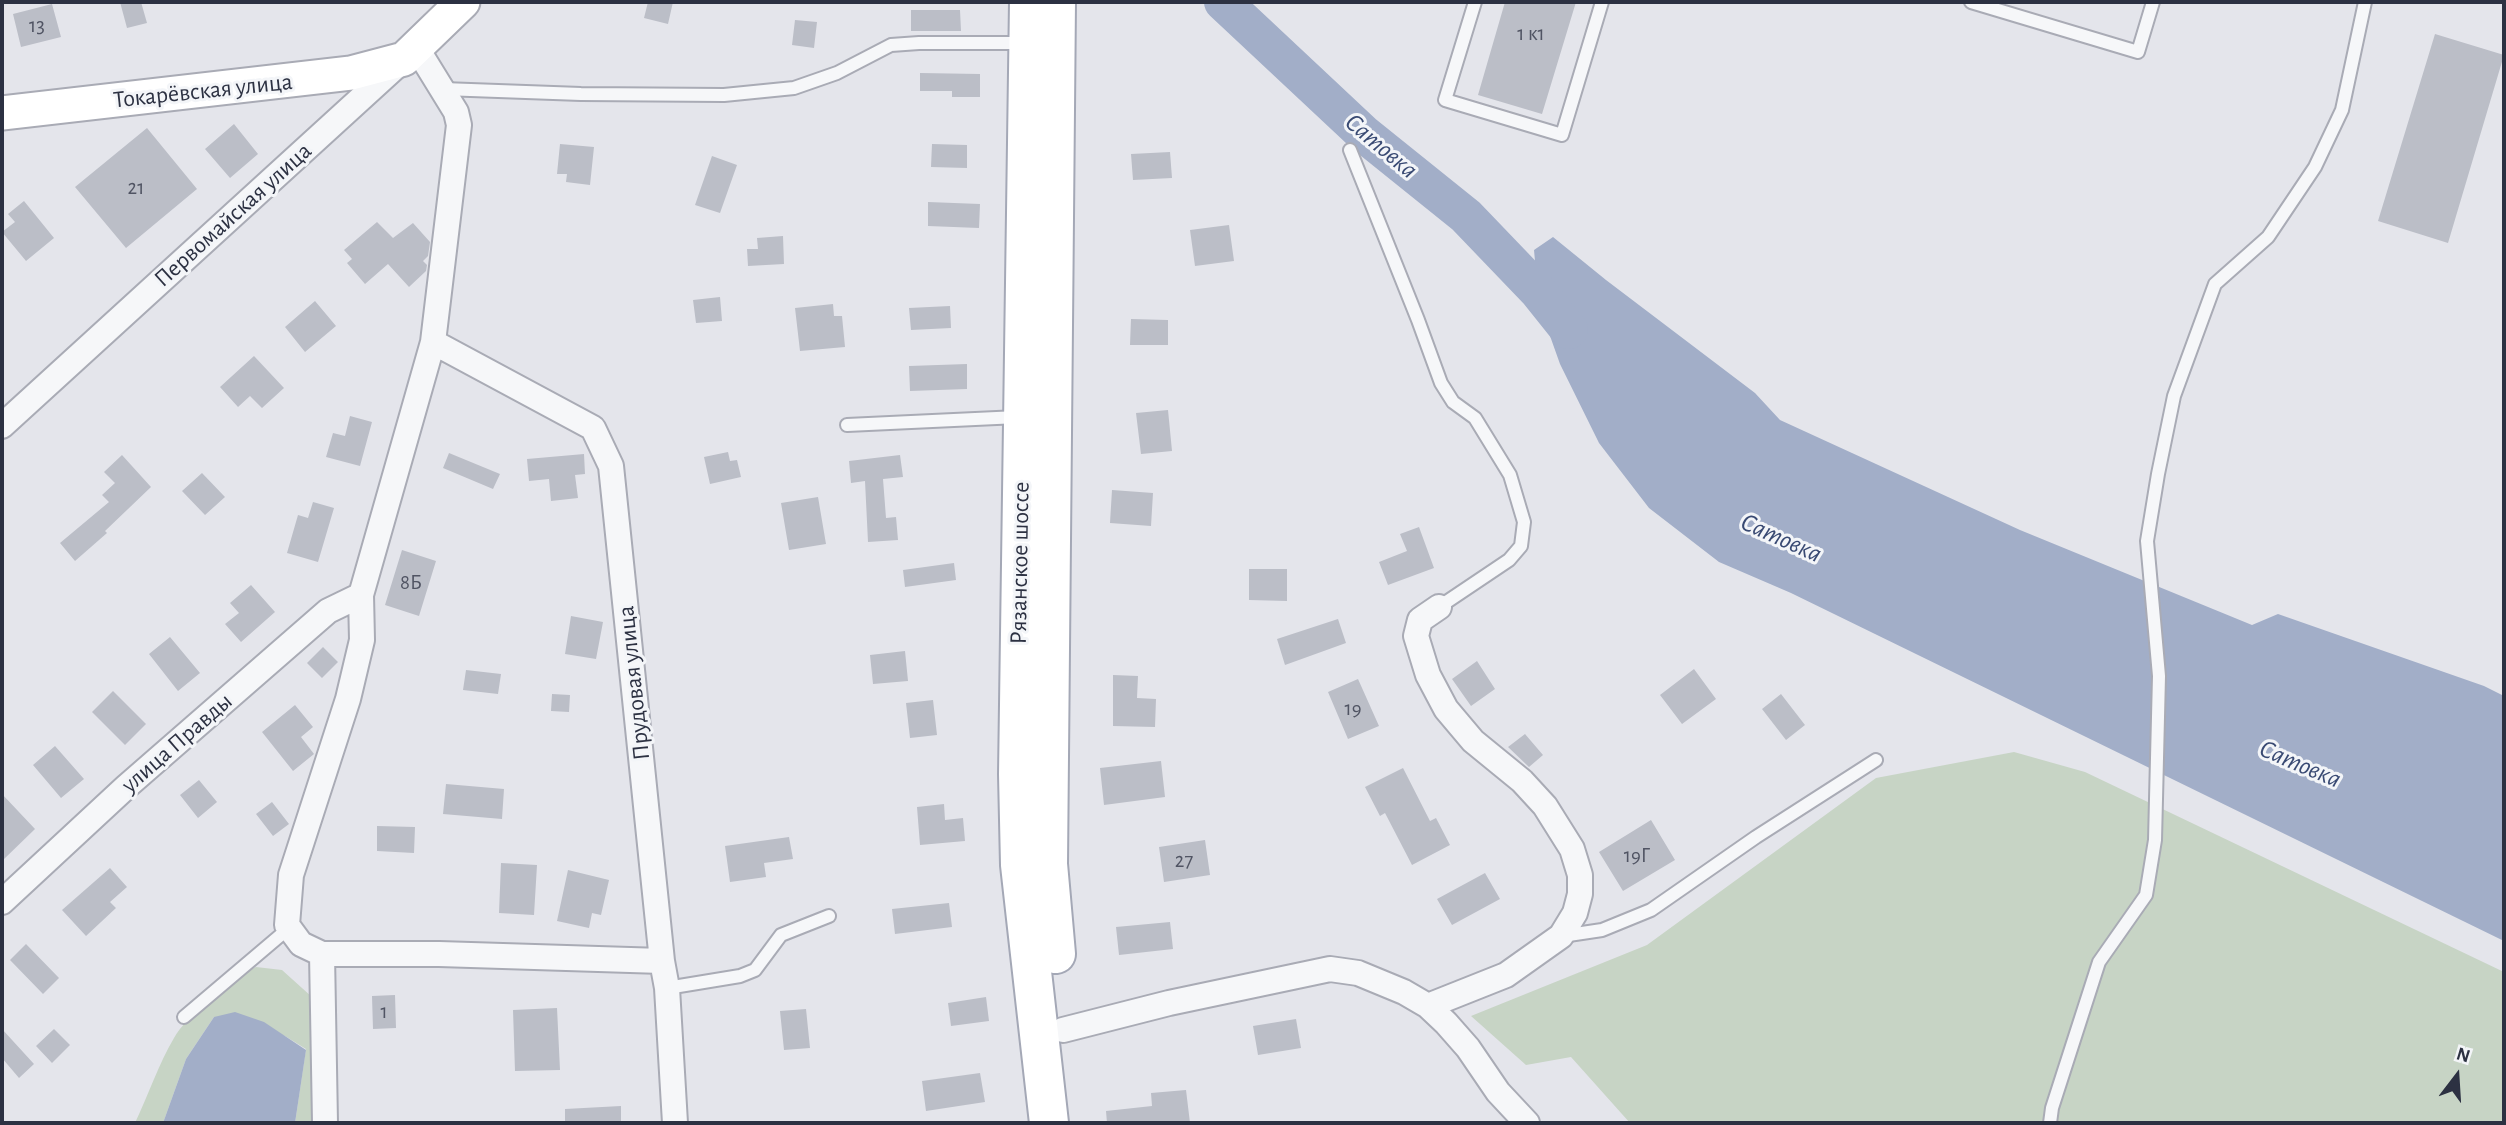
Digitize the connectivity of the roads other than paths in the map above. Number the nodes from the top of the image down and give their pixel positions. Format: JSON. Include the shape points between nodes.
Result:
{"nodes":[{"id":1,"x":463,"y":2,"type":"edge"},
{"id":2,"x":1029,"y":2,"type":"edge"},
{"id":3,"x":1056,"y":2,"type":"edge"},
{"id":4,"x":1475,"y":2,"type":"edge"},
{"id":5,"x":1602,"y":2,"type":"edge"},
{"id":6,"x":1970,"y":2,"type":"edge"},
{"id":7,"x":2153,"y":2,"type":"edge"},
{"id":8,"x":2365,"y":2,"type":"edge"},
{"id":9,"x":1987,"y":4,"type":"edge"},
{"id":10,"x":1028,"y":44,"type":"junction"},
{"id":11,"x":410,"y":53,"type":"junction"},
{"id":12,"x":442,"y":89,"type":"junction"},
{"id":13,"x":2,"y":113,"type":"edge"},
{"id":14,"x":1350,"y":150,"type":"dead end"},
{"id":15,"x":433,"y":342,"type":"junction"},
{"id":16,"x":1022,"y":417,"type":"junction"},
{"id":17,"x":847,"y":425,"type":"dead end"},
{"id":18,"x":2,"y":426,"type":"edge"},
{"id":19,"x":361,"y":595,"type":"junction"},
{"id":20,"x":1439,"y":607,"type":"joint"},
{"id":21,"x":1876,"y":760,"type":"dead end"},
{"id":22,"x":2,"y":902,"type":"edge"},
{"id":23,"x":829,"y":916,"type":"dead end"},
{"id":24,"x":289,"y":928,"type":"junction"},
{"id":25,"x":1561,"y":936,"type":"junction"},
{"id":26,"x":322,"y":954,"type":"junction"},
{"id":27,"x":662,"y":961,"type":"junction"},
{"id":28,"x":667,"y":988,"type":"junction"},
{"id":29,"x":1428,"y":1006,"type":"junction"},
{"id":30,"x":184,"y":1017,"type":"dead end"},
{"id":31,"x":1063,"y":1030,"type":"junction"},
{"id":32,"x":325,"y":1123,"type":"edge"},
{"id":33,"x":675,"y":1123,"type":"edge"},
{"id":34,"x":1049,"y":1123,"type":"edge"},
{"id":35,"x":1074,"y":1123,"type":"edge"},
{"id":36,"x":1527,"y":1123,"type":"edge"},
{"id":37,"x":2050,"y":1123,"type":"edge"}],
"edges":[{"from":1,"to":11,"type":"main road","name":"Первомайская улица"},
{"from":2,"to":10,"type":"main road","name":"Рязанское шоссе"},
{"from":3,"to":31,"type":"main road","name":"Рязанское шоссе","via":[[1048,864]]},
{"from":4,"to":5,"type":"lane","via":[[1445,100],[1562,135]]},
{"from":6,"to":9,"type":"lane"},
{"from":7,"to":9,"type":"lane","via":[[2138,52]]},
{"from":8,"to":37,"type":"lane","via":[[2342,110],[2315,167],[2268,237],[2215,284],[2174,396],[2147,541],[2159,676],[2153,854],[2146,895],[2099,962]]},
{"from":10,"to":12,"type":"lane","via":[[891,45],[837,73],[794,88],[724,95]]},
{"from":10,"to":16,"type":"main road","name":"Рязанское шоссе"},
{"from":11,"to":12,"type":"street"},
{"from":11,"to":13,"type":"main road","name":"Токарёвская улица","via":[[320,78]]},
{"from":11,"to":18,"type":"street","name":"Первомайская улица"},
{"from":12,"to":15,"type":"street","via":[[456,112],[458,140]]},
{"from":14,"to":20,"type":"lane","via":[[1441,383],[1453,402],[1475,418],[1510,475],[1524,522],[1521,546],[1509,560]]},
{"from":15,"to":19,"type":"street"},
{"from":15,"to":27,"type":"street","name":"Прудовая улица","via":[[593,428],[611,466]]},
{"from":16,"to":17,"type":"lane"},
{"from":16,"to":34,"type":"main road","name":"Рязанское шоссе","via":[[1020,865]]},
{"from":19,"to":22,"type":"street","name":"улица Правды","via":[[328,611]]},
{"from":19,"to":24,"type":"street","via":[[362,640],[348,699],[290,875]]},
{"from":20,"to":25,"type":"street","via":[[1420,620],[1416,636],[1428,675],[1446,709],[1473,741],[1522,781],[1561,828],[1572,849],[1580,894]]},
{"from":21,"to":25,"type":"lane","via":[[1651,910],[1602,930]]},
{"from":23,"to":28,"type":"lane","via":[[781,935],[755,970]]},
{"from":24,"to":26,"type":"street","via":[[301,944]]},
{"from":24,"to":30,"type":"lane"},
{"from":25,"to":29,"type":"street","via":[[1506,975]]},
{"from":26,"to":27,"type":"street"},
{"from":26,"to":32,"type":"street"},
{"from":27,"to":28,"type":"street","name":"Прудовая улица"},
{"from":28,"to":33,"type":"street","name":"Прудовая улица"},
{"from":29,"to":31,"type":"street","via":[[1358,973],[1330,969]]},
{"from":29,"to":36,"type":"street"},
{"from":31,"to":35,"type":"main road","name":"Рязанское шоссе"}]}
